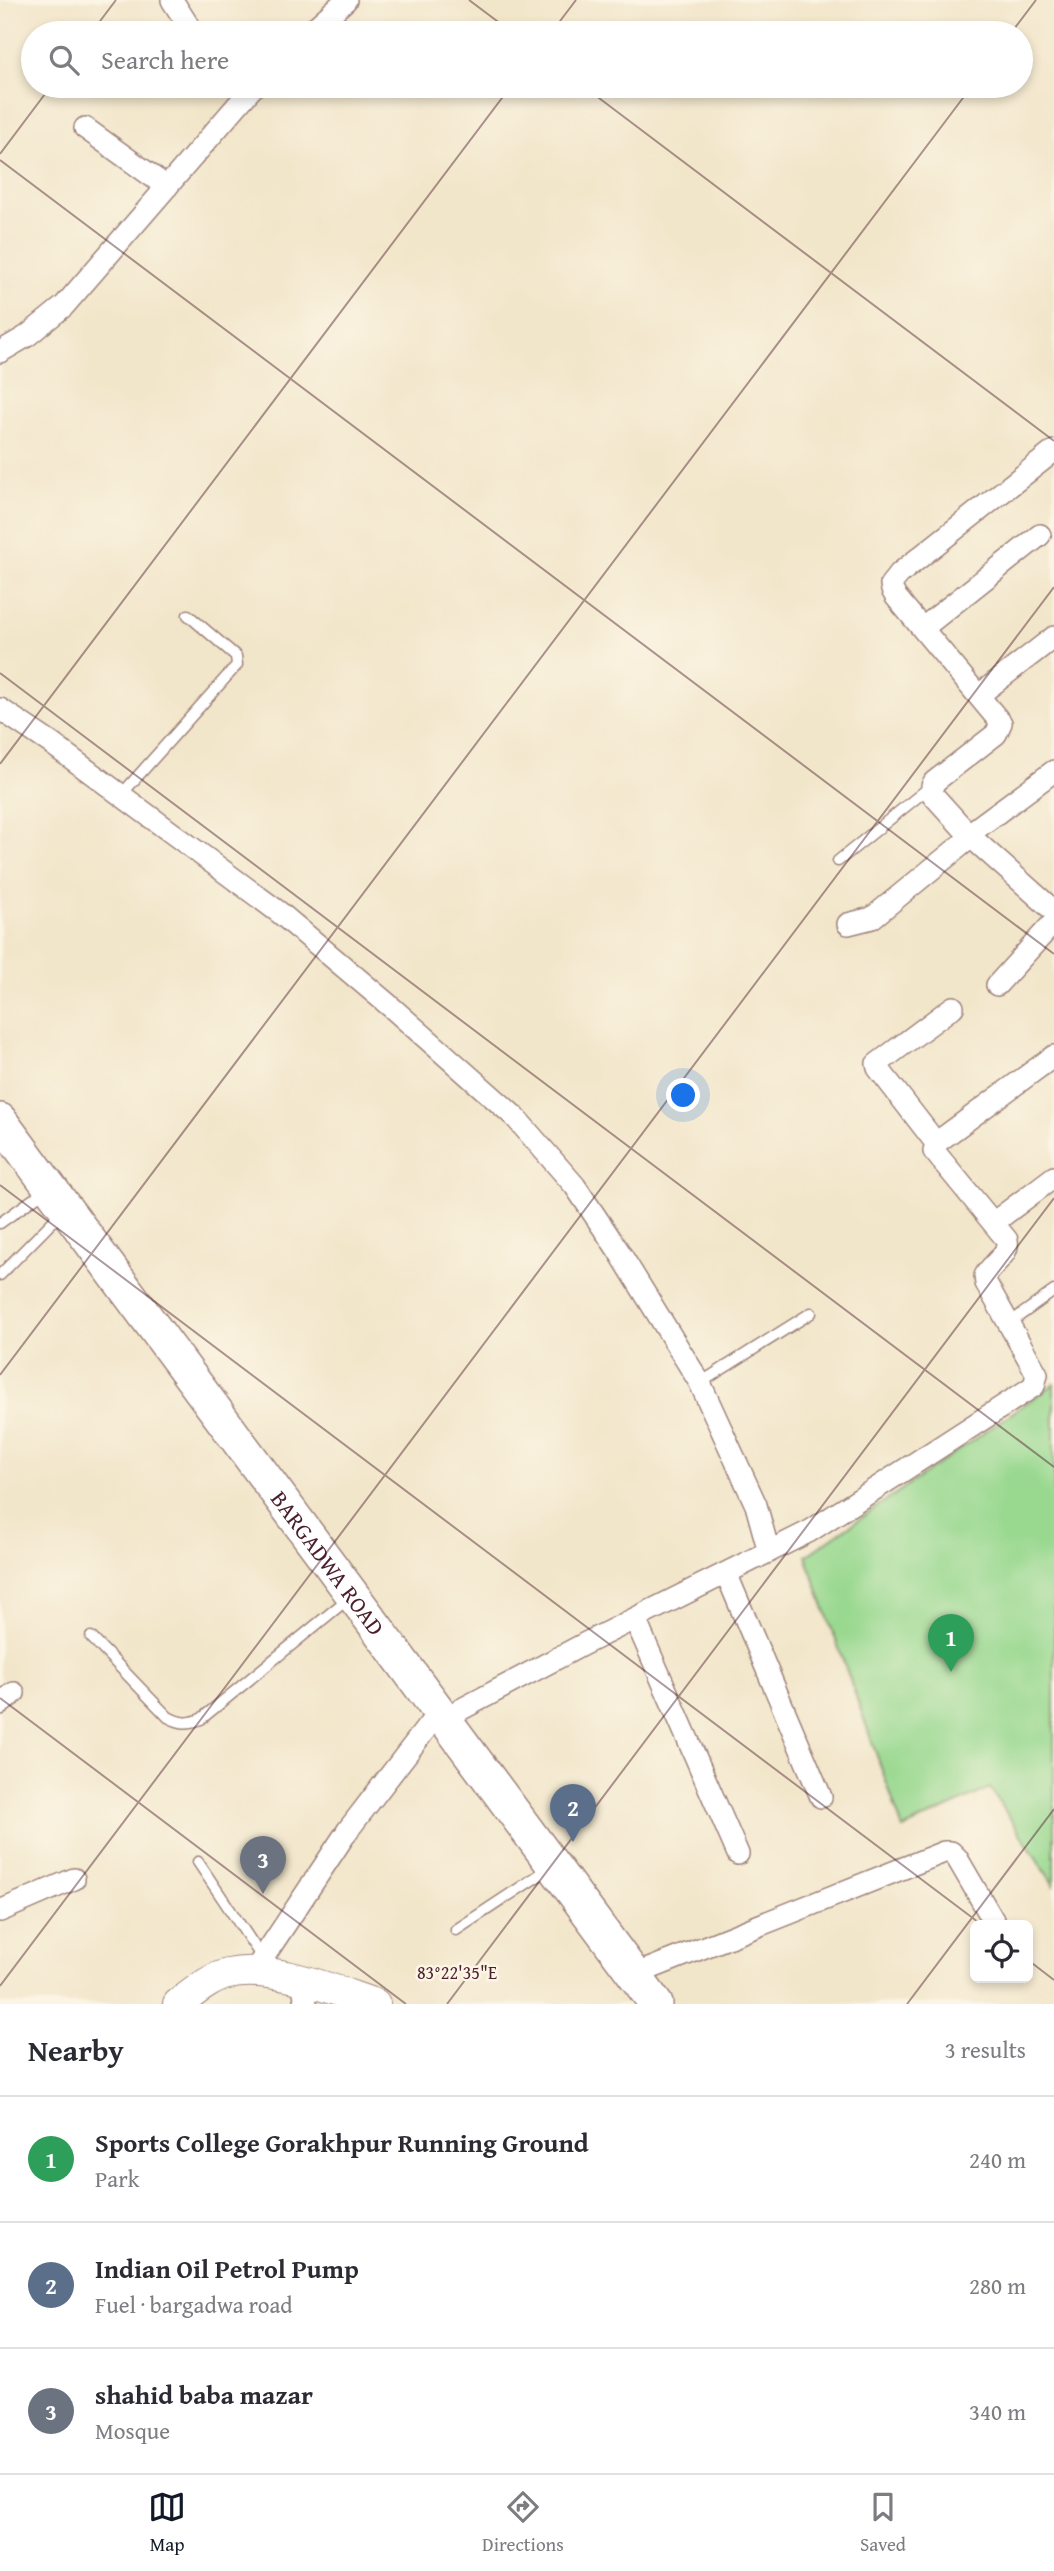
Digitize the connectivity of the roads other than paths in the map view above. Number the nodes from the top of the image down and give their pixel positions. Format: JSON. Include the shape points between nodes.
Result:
{"nodes":[{"id":1,"x":172,"y":0,"type":"edge"},
{"id":2,"x":346,"y":0,"type":"edge"},
{"id":3,"x":185,"y":21,"type":"edge"},
{"id":4,"x":322,"y":21,"type":"edge"},
{"id":5,"x":229,"y":98,"type":"edge"},
{"id":6,"x":85,"y":128,"type":"dead end"},
{"id":7,"x":167,"y":187,"type":"junction"},
{"id":8,"x":0,"y":352,"type":"edge"},
{"id":9,"x":1054,"y":451,"type":"edge"},
{"id":10,"x":1040,"y":535,"type":"dead end"},
{"id":11,"x":188,"y":615,"type":"dead end"},
{"id":12,"x":923,"y":628,"type":"junction"},
{"id":13,"x":1054,"y":637,"type":"edge"},
{"id":14,"x":979,"y":695,"type":"junction"},
{"id":15,"x":0,"y":709,"type":"edge"},
{"id":16,"x":1054,"y":771,"type":"edge"},
{"id":17,"x":932,"y":786,"type":"junction"},
{"id":18,"x":121,"y":795,"type":"junction"},
{"id":19,"x":970,"y":836,"type":"junction"},
{"id":20,"x":838,"y":861,"type":"dead end"},
{"id":21,"x":1054,"y":911,"type":"edge"},
{"id":22,"x":1054,"y":922,"type":"edge"},
{"id":23,"x":848,"y":923,"type":"dead end"},
{"id":24,"x":997,"y":985,"type":"dead end"},
{"id":25,"x":953,"y":1007,"type":"dead end"},
{"id":26,"x":1054,"y":1056,"type":"edge"},
{"id":27,"x":0,"y":1121,"type":"edge"},
{"id":28,"x":936,"y":1143,"type":"junction"},
{"id":29,"x":1054,"y":1177,"type":"edge"},
{"id":30,"x":57,"y":1198,"type":"junction"},
{"id":31,"x":0,"y":1223,"type":"edge"},
{"id":32,"x":993,"y":1223,"type":"junction"},
{"id":33,"x":0,"y":1275,"type":"edge"},
{"id":34,"x":1054,"y":1291,"type":"edge"},
{"id":35,"x":811,"y":1313,"type":"dead end"},
{"id":36,"x":1008,"y":1324,"type":"junction"},
{"id":37,"x":700,"y":1383,"type":"junction"},
{"id":38,"x":769,"y":1552,"type":"junction"},
{"id":39,"x":726,"y":1573,"type":"junction"},
{"id":40,"x":351,"y":1596,"type":"junction"},
{"id":41,"x":635,"y":1619,"type":"junction"},
{"id":42,"x":91,"y":1637,"type":"dead end"},
{"id":43,"x":441,"y":1716,"type":"junction"},
{"id":44,"x":821,"y":1797,"type":"dead end"},
{"id":45,"x":738,"y":1854,"type":"dead end"},
{"id":46,"x":198,"y":1862,"type":"dead end"},
{"id":47,"x":552,"y":1866,"type":"junction"},
{"id":48,"x":74,"y":1879,"type":"dead end"},
{"id":49,"x":0,"y":1912,"type":"edge"},
{"id":50,"x":993,"y":1920,"type":"edge"},
{"id":51,"x":456,"y":1930,"type":"dead end"},
{"id":52,"x":258,"y":1966,"type":"junction"},
{"id":53,"x":634,"y":1975,"type":"junction"},
{"id":54,"x":305,"y":1995,"type":"edge"},
{"id":55,"x":178,"y":2004,"type":"edge"},
{"id":56,"x":375,"y":2004,"type":"edge"},
{"id":57,"x":656,"y":2004,"type":"edge"}],
"edges":[{"from":1,"to":3,"type":"street"},
{"from":2,"to":4,"type":"street"},
{"from":5,"to":7,"type":"street"},
{"from":6,"to":7,"type":"street"},
{"from":7,"to":8,"type":"street","via":[[64,306]]},
{"from":9,"to":12,"type":"street","via":[[895,578],[892,590]]},
{"from":10,"to":12,"type":"street"},
{"from":11,"to":18,"type":"lane","via":[[236,656],[237,665]]},
{"from":12,"to":14,"type":"street"},
{"from":13,"to":14,"type":"street"},
{"from":14,"to":17,"type":"street","via":[[999,719],[1000,730]]},
{"from":15,"to":18,"type":"street"},
{"from":16,"to":19,"type":"street"},
{"from":17,"to":19,"type":"street","via":[[933,795]]},
{"from":17,"to":20,"type":"lane"},
{"from":18,"to":37,"type":"street","via":[[280,913],[515,1117],[575,1186]]},
{"from":19,"to":21,"type":"street"},
{"from":19,"to":23,"type":"street","via":[[872,918]]},
{"from":22,"to":24,"type":"street"},
{"from":25,"to":28,"type":"street","via":[[877,1064]]},
{"from":26,"to":28,"type":"street"},
{"from":27,"to":30,"type":"main road","name":"BARGADWA ROAD"},
{"from":28,"to":32,"type":"street","via":[[934,1151]]},
{"from":29,"to":32,"type":"street"},
{"from":30,"to":31,"type":"lane"},
{"from":30,"to":33,"type":"lane"},
{"from":30,"to":40,"type":"main road","name":"BARGADWA ROAD"},
{"from":32,"to":36,"type":"street","via":[[1008,1246],[985,1276],[986,1283]]},
{"from":34,"to":36,"type":"lane"},
{"from":35,"to":37,"type":"lane"},
{"from":36,"to":38,"type":"street","via":[[1037,1374],[1034,1386],[822,1524]]},
{"from":37,"to":38,"type":"street","via":[[756,1505]]},
{"from":38,"to":39,"type":"street"},
{"from":39,"to":41,"type":"street"},
{"from":39,"to":44,"type":"street"},
{"from":40,"to":42,"type":"lane","via":[[201,1719],[190,1723],[168,1717]]},
{"from":40,"to":43,"type":"main road","name":"BARGADWA ROAD"},
{"from":41,"to":43,"type":"street"},
{"from":41,"to":45,"type":"street"},
{"from":43,"to":47,"type":"main road","name":"BARGADWA ROAD"},
{"from":43,"to":52,"type":"street","via":[[348,1830]]},
{"from":46,"to":52,"type":"lane"},
{"from":47,"to":51,"type":"lane"},
{"from":47,"to":53,"type":"main road","name":"BARGADWA ROAD"},
{"from":48,"to":49,"type":"street"},
{"from":50,"to":53,"type":"street","via":[[957,1857],[944,1852]]},
{"from":52,"to":54,"type":"street"},
{"from":52,"to":55,"type":"street","via":[[226,1974]]},
{"from":53,"to":57,"type":"main road","name":"BARGADWA ROAD"},
{"from":54,"to":56,"type":"street"}]}
